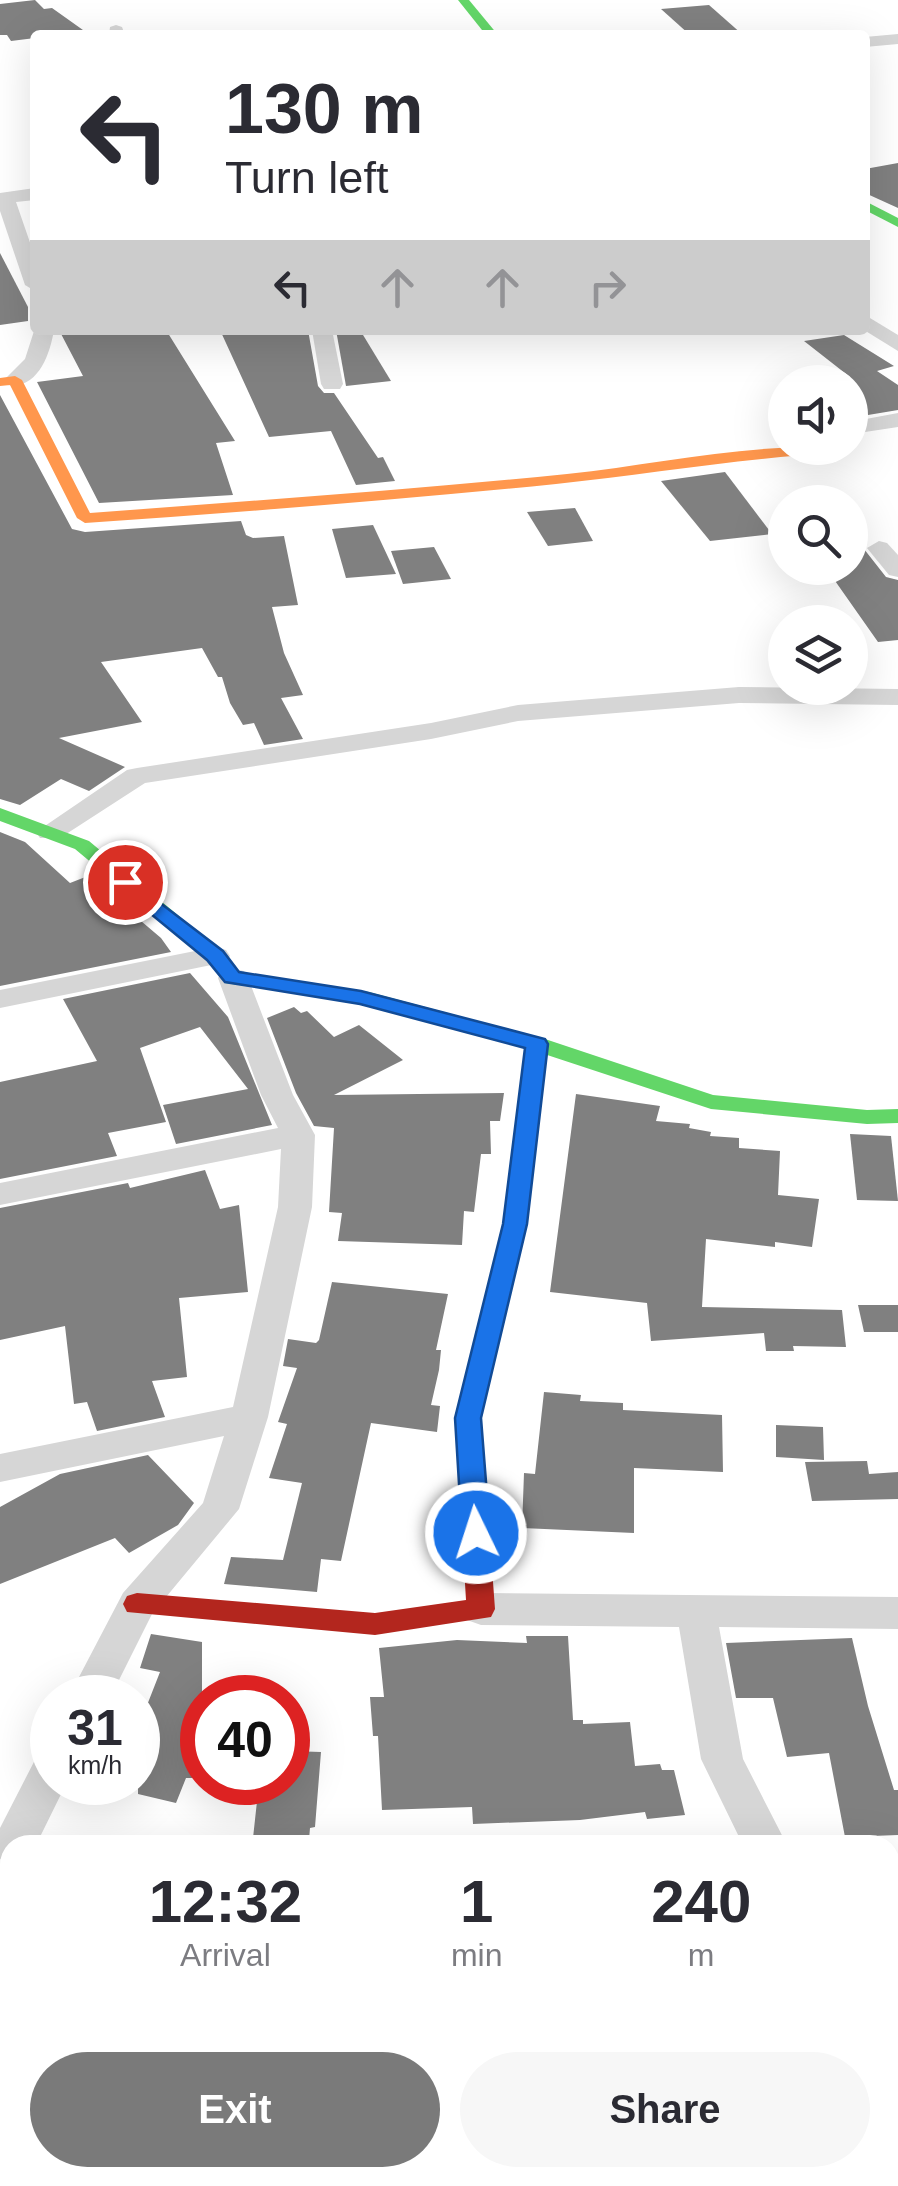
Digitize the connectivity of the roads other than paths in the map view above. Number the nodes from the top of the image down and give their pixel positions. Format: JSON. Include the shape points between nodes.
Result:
{"nodes":[{"id":1,"x":463,"y":0,"type":"edge"},
{"id":2,"x":488,"y":30,"type":"edge"},
{"id":3,"x":898,"y":39,"type":"edge"},
{"id":4,"x":870,"y":42,"type":"edge"},
{"id":5,"x":30,"y":195,"type":"edge"},
{"id":6,"x":2,"y":198,"type":"edge"},
{"id":7,"x":870,"y":208,"type":"edge"},
{"id":8,"x":898,"y":223,"type":"edge"},
{"id":9,"x":30,"y":271,"type":"edge"},
{"id":10,"x":870,"y":325,"type":"edge"},
{"id":11,"x":43,"y":335,"type":"edge"},
{"id":12,"x":323,"y":335,"type":"edge"},
{"id":13,"x":898,"y":345,"type":"edge"},
{"id":14,"x":7,"y":381,"type":"edge"},
{"id":15,"x":332,"y":384,"type":"dead end"},
{"id":16,"x":898,"y":420,"type":"edge"},
{"id":17,"x":868,"y":425,"type":"edge"},
{"id":18,"x":768,"y":452,"type":"edge"},
{"id":19,"x":880,"y":548,"type":"dead end"},
{"id":20,"x":898,"y":570,"type":"edge"},
{"id":21,"x":898,"y":697,"type":"edge"},
{"id":22,"x":0,"y":814,"type":"edge"},
{"id":23,"x":50,"y":832,"type":"junction"},
{"id":24,"x":224,"y":967,"type":"junction"},
{"id":25,"x":0,"y":999,"type":"edge"},
{"id":26,"x":537,"y":1044,"type":"junction"},
{"id":27,"x":898,"y":1116,"type":"edge"},
{"id":28,"x":298,"y":1135,"type":"junction"},
{"id":29,"x":0,"y":1194,"type":"edge"},
{"id":30,"x":250,"y":1417,"type":"junction"},
{"id":31,"x":0,"y":1468,"type":"edge"},
{"id":32,"x":138,"y":1604,"type":"junction"},
{"id":33,"x":481,"y":1609,"type":"junction"},
{"id":34,"x":696,"y":1610,"type":"junction"},
{"id":35,"x":898,"y":1614,"type":"edge"},
{"id":36,"x":101,"y":1675,"type":"edge"},
{"id":37,"x":34,"y":1805,"type":"edge"},
{"id":38,"x":19,"y":1835,"type":"edge"},
{"id":39,"x":761,"y":1835,"type":"edge"}],
"edges":[{"from":1,"to":2,"type":"street"},
{"from":3,"to":4,"type":"street"},
{"from":5,"to":6,"type":"street"},
{"from":6,"to":9,"type":"street"},
{"from":7,"to":8,"type":"street"},
{"from":10,"to":13,"type":"street"},
{"from":11,"to":14,"type":"street","via":[[29,372]]},
{"from":12,"to":15,"type":"street"},
{"from":14,"to":18,"type":"street","via":[[85,518],[405,494]]},
{"from":16,"to":17,"type":"street"},
{"from":19,"to":20,"type":"street"},
{"from":21,"to":23,"type":"street","via":[[739,695],[518,714],[137,776]]},
{"from":22,"to":23,"type":"street"},
{"from":23,"to":24,"type":"street","via":[[82,845]]},
{"from":24,"to":25,"type":"street"},
{"from":24,"to":26,"type":"street"},
{"from":24,"to":28,"type":"street"},
{"from":26,"to":27,"type":"street","via":[[711,1102]]},
{"from":26,"to":33,"type":"street","via":[[515,1224],[468,1418]]},
{"from":28,"to":29,"type":"street"},
{"from":28,"to":30,"type":"street","via":[[294,1207]]},
{"from":30,"to":31,"type":"street"},
{"from":30,"to":32,"type":"street","via":[[220,1509]]},
{"from":32,"to":33,"type":"street","via":[[375,1624]]},
{"from":32,"to":36,"type":"street"},
{"from":33,"to":34,"type":"street"},
{"from":34,"to":35,"type":"street"},
{"from":34,"to":39,"type":"street","via":[[722,1758]]},
{"from":37,"to":38,"type":"street"}]}
